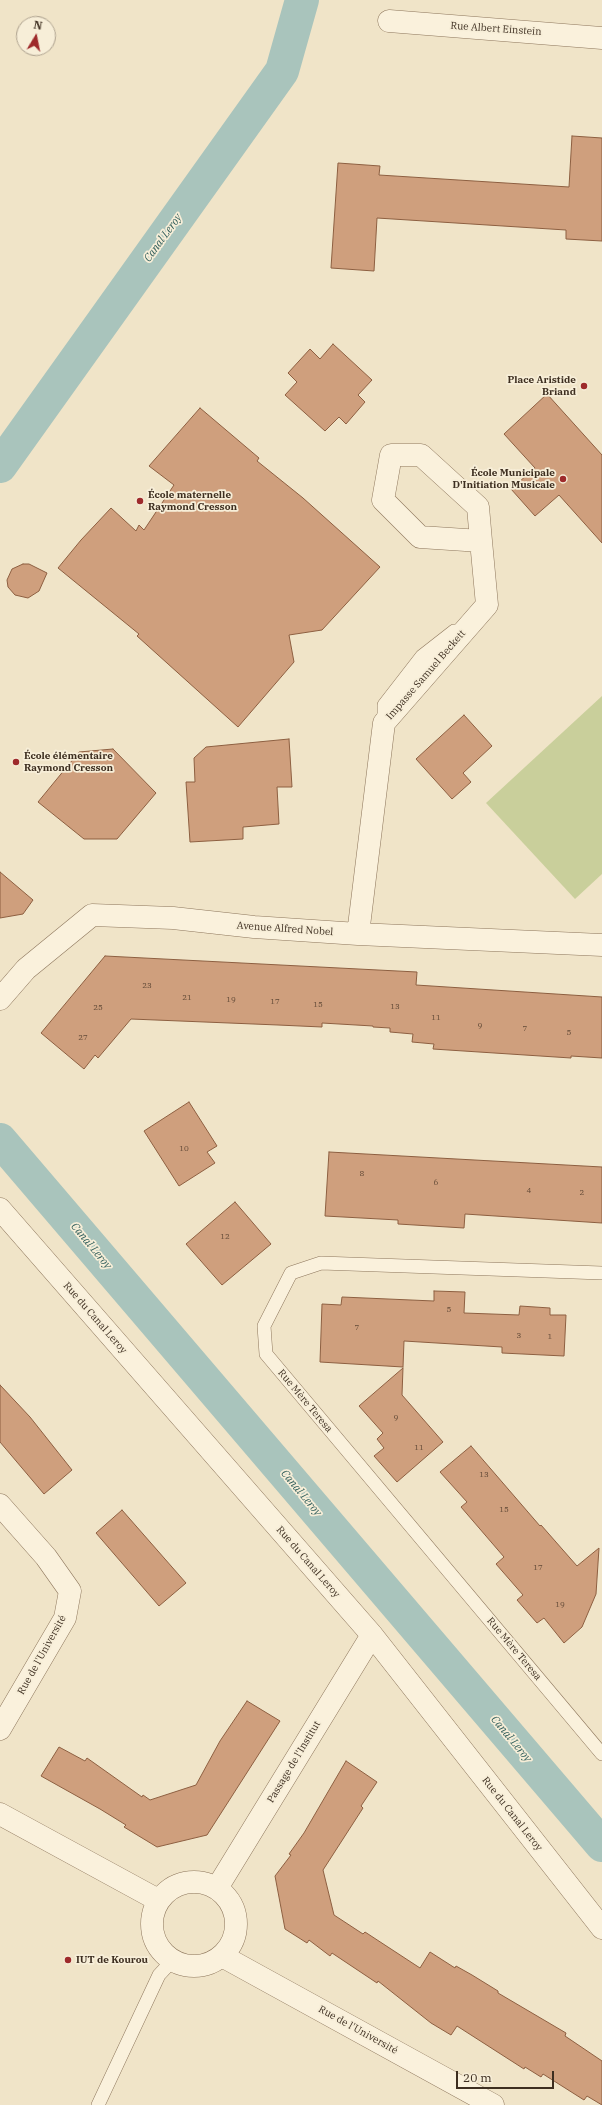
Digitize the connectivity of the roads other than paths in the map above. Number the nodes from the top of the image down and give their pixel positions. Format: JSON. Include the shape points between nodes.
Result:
{"nodes":[{"id":1,"x":389,"y":21,"type":"dead end"},
{"id":2,"x":602,"y":38,"type":"edge"},
{"id":3,"x":481,"y":541,"type":"junction"},
{"id":4,"x":358,"y":934,"type":"junction"},
{"id":5,"x":602,"y":945,"type":"edge"},
{"id":6,"x":0,"y":999,"type":"edge"},
{"id":7,"x":0,"y":1208,"type":"edge"},
{"id":8,"x":602,"y":1273,"type":"edge"},
{"id":9,"x":0,"y":1505,"type":"edge"},
{"id":10,"x":372,"y":1635,"type":"junction"},
{"id":11,"x":0,"y":1729,"type":"edge"},
{"id":12,"x":602,"y":1754,"type":"edge"},
{"id":13,"x":0,"y":1814,"type":"edge"},
{"id":14,"x":217,"y":1888,"type":"junction"},
{"id":15,"x":158,"y":1900,"type":"junction"},
{"id":16,"x":602,"y":1928,"type":"edge"},
{"id":17,"x":222,"y":1956,"type":"junction"},
{"id":18,"x":172,"y":1961,"type":"junction"},
{"id":19,"x":98,"y":2105,"type":"edge"},
{"id":20,"x":493,"y":2105,"type":"edge"}],
"edges":[{"from":1,"to":2,"type":"street","name":"Rue Albert Einstein"},
{"from":3,"to":3,"type":"street","name":"Impasse Samuel Beckett","via":[[420,537],[383,500],[391,455],[421,455],[478,507]]},
{"from":3,"to":4,"type":"street","name":"Impasse Samuel Beckett","via":[[487,605],[384,723]]},
{"from":4,"to":5,"type":"street","name":"Avenue Alfred Nobel"},
{"from":4,"to":6,"type":"street","name":"Avenue Alfred Nobel","via":[[173,918],[92,915],[26,969]]},
{"from":7,"to":10,"type":"street","name":"Rue du Canal Leroy"},
{"from":8,"to":12,"type":"lane","name":"Rue Mère Teresa","via":[[321,1263],[291,1273],[264,1326],[266,1354]]},
{"from":9,"to":11,"type":"street","name":"Rue de l'Université","via":[[46,1557],[70,1591],[65,1618]]},
{"from":10,"to":14,"type":"street","name":"Passage de l'Institut"},
{"from":10,"to":16,"type":"street","name":"Rue du Canal Leroy"},
{"from":13,"to":15,"type":"street"},
{"from":14,"to":15,"type":"street","via":[[202,1882],[185,1882],[170,1888]]},
{"from":14,"to":17,"type":"street","via":[[226,1895],[236,1915],[235,1937]]},
{"from":15,"to":18,"type":"street","via":[[151,1922],[152,1933],[163,1953]]},
{"from":17,"to":18,"type":"street","via":[[211,1963],[198,1966],[184,1966]]},
{"from":17,"to":20,"type":"street","name":"Rue de l'Université"},
{"from":18,"to":19,"type":"lane","via":[[159,1975]]}]}
